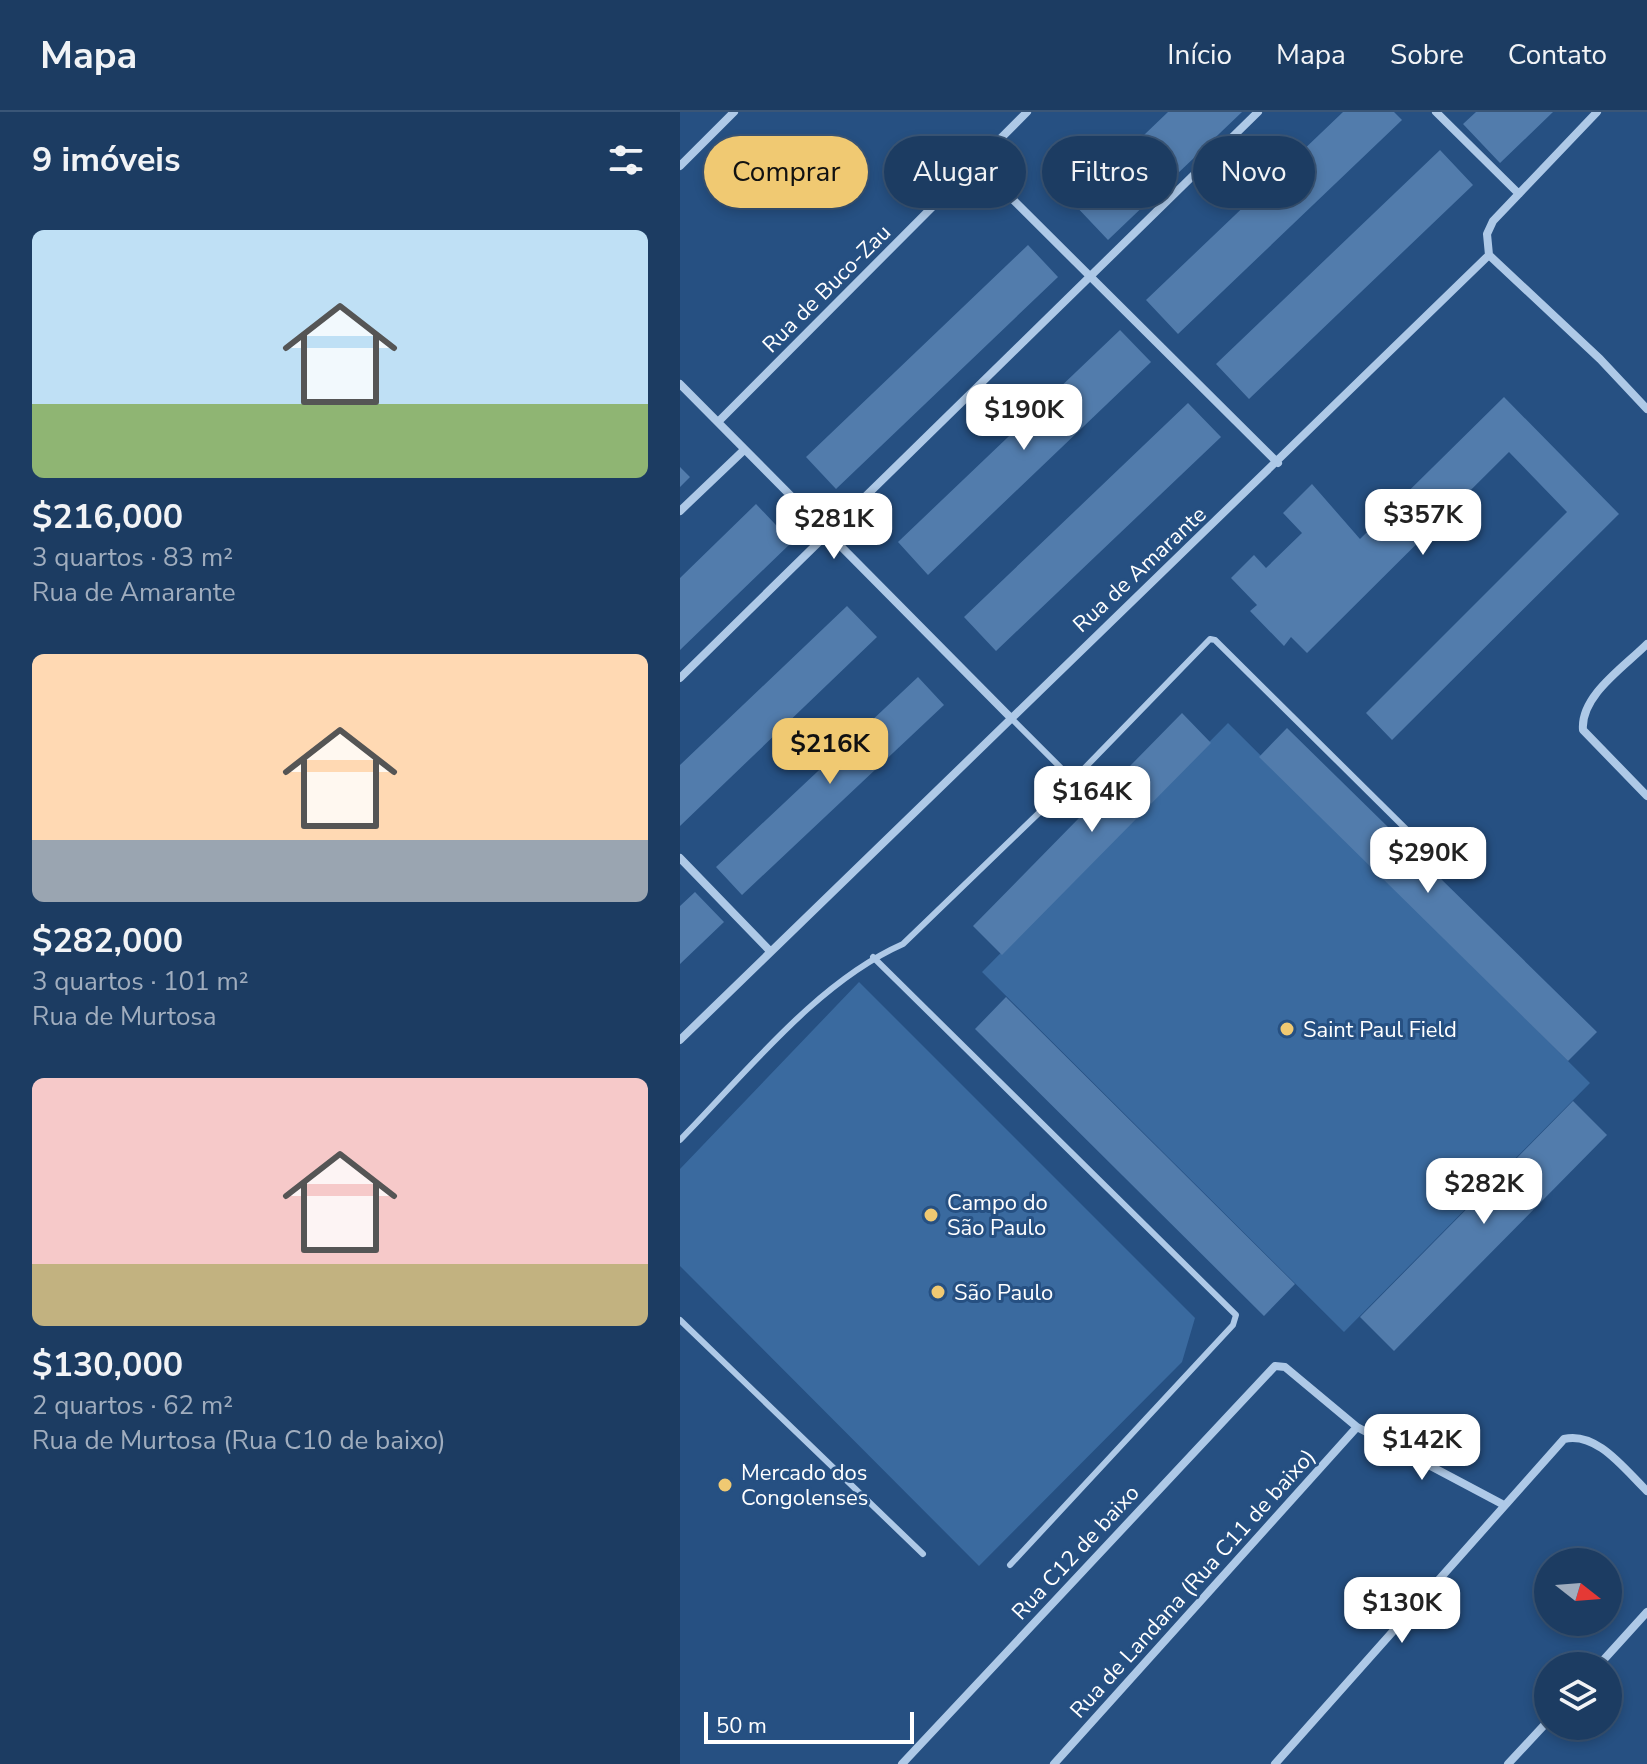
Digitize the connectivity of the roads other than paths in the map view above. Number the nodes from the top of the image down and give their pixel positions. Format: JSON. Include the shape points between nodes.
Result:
{"nodes":[{"id":1,"x":734,"y":112,"type":"edge"},
{"id":2,"x":1027,"y":112,"type":"edge"},
{"id":3,"x":1258,"y":112,"type":"edge"},
{"id":4,"x":1436,"y":112,"type":"edge"},
{"id":5,"x":1597,"y":112,"type":"edge"},
{"id":6,"x":1002,"y":136,"type":"edge"},
{"id":7,"x":680,"y":166,"type":"edge"},
{"id":8,"x":1519,"y":194,"type":"junction"},
{"id":9,"x":930,"y":208,"type":"edge"},
{"id":10,"x":1023,"y":208,"type":"edge"},
{"id":11,"x":1489,"y":255,"type":"junction"},
{"id":12,"x":1094,"y":277,"type":"junction"},
{"id":13,"x":680,"y":384,"type":"edge"},
{"id":14,"x":1647,"y":409,"type":"edge"},
{"id":15,"x":718,"y":422,"type":"junction"},
{"id":16,"x":744,"y":450,"type":"junction"},
{"id":17,"x":1278,"y":463,"type":"junction"},
{"id":18,"x":680,"y":511,"type":"edge"},
{"id":19,"x":830,"y":535,"type":"junction"},
{"id":20,"x":1647,"y":644,"type":"edge"},
{"id":21,"x":680,"y":678,"type":"edge"},
{"id":22,"x":1009,"y":716,"type":"junction"},
{"id":23,"x":1073,"y":780,"type":"junction"},
{"id":24,"x":1647,"y":796,"type":"edge"},
{"id":25,"x":1409,"y":832,"type":"dead end"},
{"id":26,"x":680,"y":858,"type":"edge"},
{"id":27,"x":770,"y":951,"type":"junction"},
{"id":28,"x":873,"y":957,"type":"junction"},
{"id":29,"x":680,"y":1040,"type":"edge"},
{"id":30,"x":680,"y":1140,"type":"edge"},
{"id":31,"x":680,"y":1320,"type":"edge"},
{"id":32,"x":1357,"y":1427,"type":"junction"},
{"id":33,"x":1647,"y":1491,"type":"edge"},
{"id":34,"x":1504,"y":1505,"type":"junction"},
{"id":35,"x":923,"y":1554,"type":"dead end"},
{"id":36,"x":1010,"y":1565,"type":"dead end"},
{"id":37,"x":1647,"y":1612,"type":"edge"},
{"id":38,"x":1611,"y":1652,"type":"edge"},
{"id":39,"x":1534,"y":1736,"type":"edge"},
{"id":40,"x":902,"y":1764,"type":"edge"},
{"id":41,"x":1054,"y":1764,"type":"edge"},
{"id":42,"x":1275,"y":1764,"type":"edge"},
{"id":43,"x":1508,"y":1764,"type":"edge"}],
"edges":[{"from":1,"to":7,"type":"street"},
{"from":2,"to":6,"type":"street","name":"Rua de Buco-Zau"},
{"from":3,"to":12,"type":"street"},
{"from":4,"to":8,"type":"street"},
{"from":5,"to":8,"type":"street"},
{"from":8,"to":11,"type":"street","via":[[1493,221],[1487,234]]},
{"from":9,"to":15,"type":"street","name":"Rua de Buco-Zau"},
{"from":10,"to":12,"type":"street"},
{"from":11,"to":14,"type":"street"},
{"from":11,"to":17,"type":"street","name":"Rua de Amarante"},
{"from":12,"to":17,"type":"street"},
{"from":12,"to":19,"type":"street"},
{"from":13,"to":15,"type":"street"},
{"from":15,"to":16,"type":"street"},
{"from":16,"to":18,"type":"street"},
{"from":16,"to":19,"type":"street"},
{"from":17,"to":22,"type":"street","name":"Rua de Amarante"},
{"from":19,"to":21,"type":"street"},
{"from":19,"to":22,"type":"street"},
{"from":20,"to":24,"type":"street","via":[[1582,716],[1583,730]]},
{"from":22,"to":23,"type":"lane"},
{"from":22,"to":27,"type":"street","name":"Rua de Amarante"},
{"from":23,"to":25,"type":"lane","via":[[1213,639]]},
{"from":23,"to":28,"type":"lane","via":[[903,944]]},
{"from":26,"to":27,"type":"street"},
{"from":27,"to":29,"type":"street","name":"Rua de Amarante"},
{"from":28,"to":30,"type":"lane","via":[[836,982]]},
{"from":28,"to":36,"type":"lane","via":[[1236,1315],[1233,1325]]},
{"from":31,"to":35,"type":"lane"},
{"from":32,"to":34,"type":"street"},
{"from":32,"to":40,"type":"street","name":"Rua C12 de baixo","via":[[1285,1367],[1275,1366]]},
{"from":32,"to":41,"type":"street","name":"Rua de Landana (Rua C11 de baixo)"},
{"from":33,"to":34,"type":"street","via":[[1590,1441],[1576,1436],[1564,1439]]},
{"from":34,"to":42,"type":"street"},
{"from":37,"to":38,"type":"street"},
{"from":39,"to":43,"type":"street"}]}
